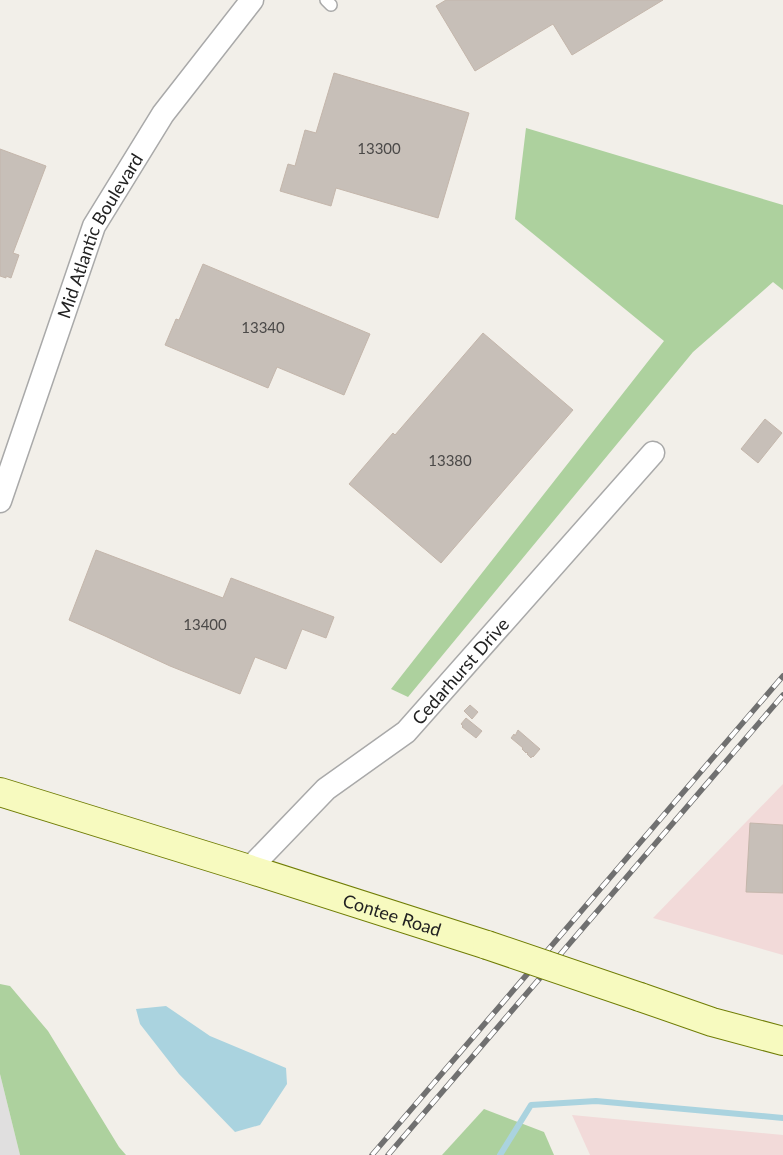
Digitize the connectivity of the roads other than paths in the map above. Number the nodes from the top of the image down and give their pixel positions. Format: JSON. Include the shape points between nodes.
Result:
{"nodes":[{"id":1,"x":252,"y":0,"type":"edge"},
{"id":2,"x":653,"y":453,"type":"dead end"},
{"id":3,"x":0,"y":501,"type":"edge"},
{"id":4,"x":0,"y":792,"type":"edge"},
{"id":5,"x":249,"y":869,"type":"junction"},
{"id":6,"x":783,"y":1041,"type":"edge"}],
"edges":[{"from":1,"to":3,"type":"street","name":"Mid Atlantic Boulevard","via":[[163,114],[94,226]]},
{"from":2,"to":5,"type":"street","name":"Cedarhurst Drive","via":[[406,732],[326,789]]},
{"from":4,"to":5,"type":"street","name":"Contee Road"},
{"from":5,"to":6,"type":"street","name":"Contee Road","bridge":true,"via":[[488,945],[712,1022]]}]}
